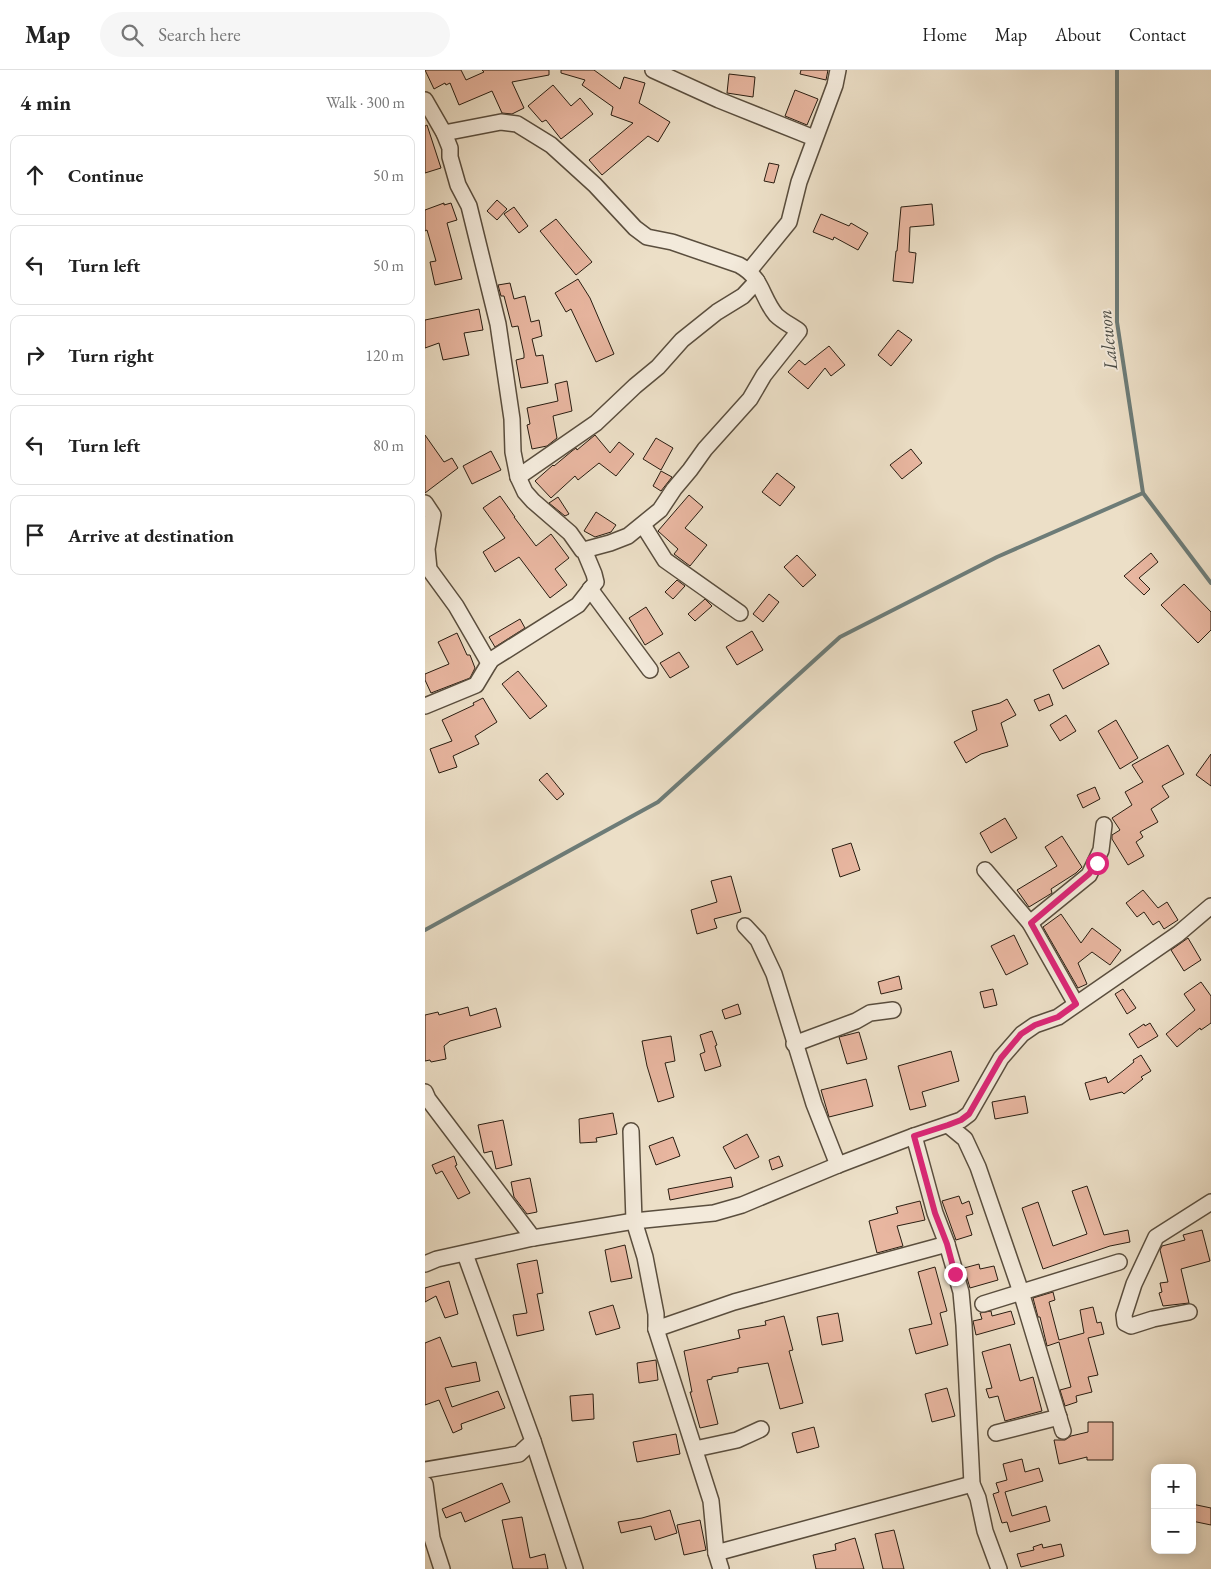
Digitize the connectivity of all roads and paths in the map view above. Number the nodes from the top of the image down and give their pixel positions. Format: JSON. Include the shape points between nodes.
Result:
{"nodes":[{"id":1,"x":653,"y":70,"type":"edge"},
{"id":2,"x":838,"y":70,"type":"edge"},
{"id":3,"x":425,"y":100,"type":"edge"},
{"id":4,"x":444,"y":134,"type":"junction"},
{"id":5,"x":814,"y":138,"type":"junction"},
{"id":6,"x":753,"y":276,"type":"junction"},
{"id":7,"x":518,"y":477,"type":"junction"},
{"id":8,"x":425,"y":503,"type":"edge"},
{"id":9,"x":643,"y":525,"type":"junction"},
{"id":10,"x":584,"y":550,"type":"junction"},
{"id":11,"x":590,"y":589,"type":"junction"},
{"id":12,"x":740,"y":613,"type":"dead end"},
{"id":13,"x":491,"y":660,"type":"junction"},
{"id":14,"x":650,"y":670,"type":"dead end"},
{"id":15,"x":425,"y":706,"type":"edge"},
{"id":16,"x":1104,"y":825,"type":"dead end"},
{"id":17,"x":985,"y":870,"type":"dead end"},
{"id":18,"x":1211,"y":906,"type":"edge"},
{"id":19,"x":1031,"y":923,"type":"junction"},
{"id":20,"x":745,"y":926,"type":"dead end"},
{"id":21,"x":1076,"y":1004,"type":"junction"},
{"id":22,"x":893,"y":1010,"type":"dead end"},
{"id":23,"x":794,"y":1044,"type":"junction"},
{"id":24,"x":425,"y":1092,"type":"edge"},
{"id":25,"x":948,"y":1125,"type":"junction"},
{"id":26,"x":631,"y":1131,"type":"dead end"},
{"id":27,"x":914,"y":1136,"type":"junction"},
{"id":28,"x":838,"y":1165,"type":"junction"},
{"id":29,"x":1211,"y":1202,"type":"edge"},
{"id":30,"x":634,"y":1221,"type":"junction"},
{"id":31,"x":533,"y":1238,"type":"junction"},
{"id":32,"x":947,"y":1244,"type":"junction"},
{"id":33,"x":465,"y":1254,"type":"junction"},
{"id":34,"x":1119,"y":1262,"type":"dead end"},
{"id":35,"x":425,"y":1264,"type":"edge"},
{"id":36,"x":1021,"y":1292,"type":"junction"},
{"id":37,"x":983,"y":1304,"type":"dead end"},
{"id":38,"x":1189,"y":1312,"type":"dead end"},
{"id":39,"x":657,"y":1329,"type":"junction"},
{"id":40,"x":761,"y":1429,"type":"dead end"},
{"id":41,"x":996,"y":1433,"type":"dead end"},
{"id":42,"x":533,"y":1442,"type":"junction"},
{"id":43,"x":695,"y":1449,"type":"junction"},
{"id":44,"x":425,"y":1470,"type":"edge"},
{"id":45,"x":425,"y":1484,"type":"edge"},
{"id":46,"x":972,"y":1484,"type":"junction"},
{"id":47,"x":717,"y":1553,"type":"junction"},
{"id":48,"x":442,"y":1569,"type":"edge"},
{"id":49,"x":575,"y":1569,"type":"edge"},
{"id":50,"x":721,"y":1569,"type":"edge"},
{"id":51,"x":999,"y":1569,"type":"edge"}],
"edges":[{"from":1,"to":5,"type":"street"},
{"from":2,"to":5,"type":"street"},
{"from":3,"to":4,"type":"street"},
{"from":4,"to":6,"type":"street","via":[[501,122],[517,124],[551,145],[647,237],[672,242],[739,266]]},
{"from":4,"to":7,"type":"street","via":[[459,185],[469,206],[498,324]]},
{"from":5,"to":6,"type":"street","via":[[789,222]]},
{"from":6,"to":7,"type":"street","via":[[743,296],[682,340],[659,367],[596,422]]},
{"from":6,"to":9,"type":"street","via":[[778,317],[799,330],[749,399],[705,449],[660,510]]},
{"from":7,"to":10,"type":"street","via":[[533,501],[570,533]]},
{"from":8,"to":13,"type":"street","via":[[433,515],[427,549],[429,569],[456,606],[489,663]]},
{"from":9,"to":10,"type":"street","via":[[622,538]]},
{"from":9,"to":12,"type":"street","via":[[665,560]]},
{"from":10,"to":11,"type":"street","via":[[596,582]]},
{"from":11,"to":13,"type":"street","via":[[578,605]]},
{"from":11,"to":14,"type":"street"},
{"from":13,"to":15,"type":"street","via":[[476,684]]},
{"from":16,"to":19,"type":"street","via":[[1101,850],[1089,874]]},
{"from":17,"to":19,"type":"street"},
{"from":18,"to":21,"type":"street","via":[[1178,934]]},
{"from":19,"to":21,"type":"street"},
{"from":20,"to":23,"type":"street","via":[[758,940],[774,974]]},
{"from":21,"to":25,"type":"street","via":[[1058,1017],[1021,1034],[1001,1058],[969,1114]]},
{"from":22,"to":23,"type":"street","via":[[870,1013]]},
{"from":23,"to":28,"type":"street","via":[[813,1104]]},
{"from":24,"to":31,"type":"street"},
{"from":25,"to":27,"type":"street"},
{"from":25,"to":36,"type":"street","via":[[965,1139],[978,1168]]},
{"from":26,"to":30,"type":"street"},
{"from":27,"to":28,"type":"street"},
{"from":27,"to":32,"type":"street"},
{"from":28,"to":30,"type":"street","via":[[742,1205],[714,1213]]},
{"from":29,"to":38,"type":"street","via":[[1156,1237],[1134,1284],[1124,1320],[1131,1326]]},
{"from":30,"to":31,"type":"street"},
{"from":30,"to":39,"type":"street","via":[[645,1257]]},
{"from":31,"to":33,"type":"street"},
{"from":32,"to":39,"type":"street","via":[[734,1302]]},
{"from":32,"to":46,"type":"street","via":[[961,1292]]},
{"from":33,"to":35,"type":"street"},
{"from":33,"to":42,"type":"street"},
{"from":34,"to":36,"type":"street"},
{"from":36,"to":37,"type":"street"},
{"from":36,"to":41,"type":"street","via":[[1061,1424]]},
{"from":39,"to":43,"type":"street"},
{"from":40,"to":43,"type":"street","via":[[737,1440]]},
{"from":42,"to":44,"type":"street","via":[[519,1454]]},
{"from":42,"to":49,"type":"street"},
{"from":43,"to":47,"type":"street","via":[[711,1501]]},
{"from":45,"to":48,"type":"street","via":[[432,1538]]},
{"from":46,"to":47,"type":"street"},
{"from":46,"to":51,"type":"street"},
{"from":47,"to":50,"type":"street"}]}
